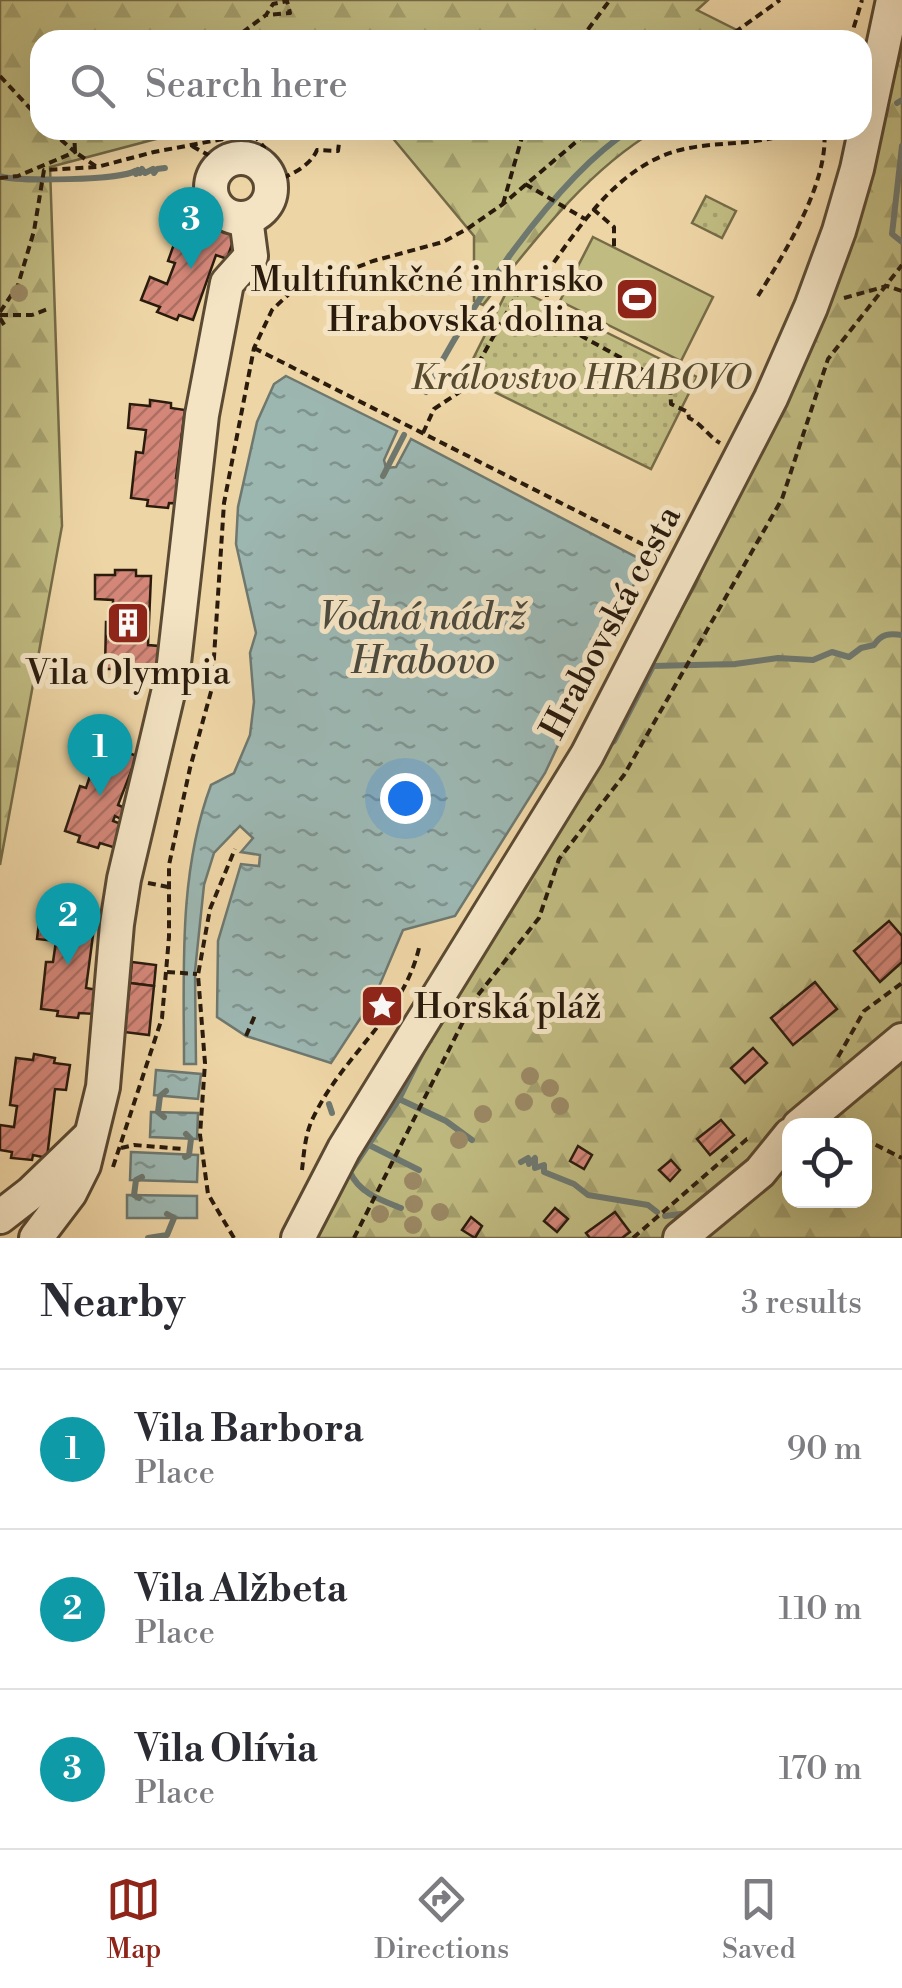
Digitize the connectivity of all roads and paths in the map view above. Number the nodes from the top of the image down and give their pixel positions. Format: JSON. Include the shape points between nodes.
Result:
{"nodes":[{"id":1,"x":610,"y":0,"type":"edge"},
{"id":2,"x":780,"y":0,"type":"edge"},
{"id":3,"x":862,"y":0,"type":"edge"},
{"id":4,"x":893,"y":0,"type":"edge"},
{"id":5,"x":266,"y":16,"type":"junction"},
{"id":6,"x":246,"y":30,"type":"edge"},
{"id":7,"x":588,"y":30,"type":"edge"},
{"id":8,"x":738,"y":30,"type":"edge"},
{"id":9,"x":853,"y":30,"type":"edge"},
{"id":10,"x":0,"y":76,"type":"edge"},
{"id":11,"x":872,"y":99,"type":"edge"},
{"id":12,"x":30,"y":108,"type":"edge"},
{"id":13,"x":61,"y":140,"type":"edge"},
{"id":14,"x":74,"y":140,"type":"edge"},
{"id":15,"x":267,"y":140,"type":"edge"},
{"id":16,"x":521,"y":140,"type":"edge"},
{"id":17,"x":578,"y":140,"type":"edge"},
{"id":18,"x":774,"y":140,"type":"edge"},
{"id":19,"x":823,"y":140,"type":"edge"},
{"id":20,"x":863,"y":140,"type":"edge"},
{"id":21,"x":339,"y":144,"type":"dead end"},
{"id":22,"x":192,"y":146,"type":"junction"},
{"id":23,"x":75,"y":152,"type":"junction"},
{"id":24,"x":260,"y":159,"type":"junction"},
{"id":25,"x":97,"y":167,"type":"junction"},
{"id":26,"x":217,"y":169,"type":"junction"},
{"id":27,"x":0,"y":178,"type":"edge"},
{"id":28,"x":525,"y":184,"type":"junction"},
{"id":29,"x":502,"y":204,"type":"junction"},
{"id":30,"x":593,"y":208,"type":"junction"},
{"id":31,"x":246,"y":218,"type":"junction"},
{"id":32,"x":585,"y":219,"type":"junction"},
{"id":33,"x":614,"y":247,"type":"dead end"},
{"id":34,"x":902,"y":266,"type":"edge"},
{"id":35,"x":545,"y":275,"type":"junction"},
{"id":36,"x":887,"y":286,"type":"junction"},
{"id":37,"x":902,"y":291,"type":"edge"},
{"id":38,"x":758,"y":296,"type":"dead end"},
{"id":39,"x":812,"y":307,"type":"junction"},
{"id":40,"x":48,"y":309,"type":"dead end"},
{"id":41,"x":0,"y":315,"type":"edge"},
{"id":42,"x":6,"y":328,"type":"dead end"},
{"id":43,"x":254,"y":348,"type":"junction"},
{"id":44,"x":423,"y":433,"type":"junction"},
{"id":45,"x":742,"y":455,"type":"junction"},
{"id":46,"x":686,"y":567,"type":"junction"},
{"id":47,"x":235,"y":849,"type":"dead end"},
{"id":48,"x":418,"y":948,"type":"dead end"},
{"id":49,"x":166,"y":972,"type":"junction"},
{"id":50,"x":198,"y":974,"type":"junction"},
{"id":51,"x":902,"y":983,"type":"edge"},
{"id":52,"x":256,"y":1013,"type":"dead end"},
{"id":53,"x":246,"y":1036,"type":"dead end"},
{"id":54,"x":902,"y":1040,"type":"edge"},
{"id":55,"x":837,"y":1061,"type":"dead end"},
{"id":56,"x":809,"y":1118,"type":"edge"},
{"id":57,"x":106,"y":1141,"type":"junction"},
{"id":58,"x":872,"y":1143,"type":"edge"},
{"id":59,"x":782,"y":1146,"type":"edge"},
{"id":60,"x":183,"y":1149,"type":"dead end"},
{"id":61,"x":197,"y":1151,"type":"dead end"},
{"id":62,"x":203,"y":1156,"type":"junction"},
{"id":63,"x":902,"y":1158,"type":"edge"},
{"id":64,"x":108,"y":1179,"type":"dead end"},
{"id":65,"x":0,"y":1217,"type":"edge"},
{"id":66,"x":304,"y":1226,"type":"edge"},
{"id":67,"x":356,"y":1236,"type":"edge"},
{"id":68,"x":36,"y":1238,"type":"edge"},
{"id":69,"x":234,"y":1238,"type":"edge"},
{"id":70,"x":680,"y":1238,"type":"edge"}],
"edges":[{"from":1,"to":7,"type":"path"},
{"from":2,"to":8,"type":"path"},
{"from":3,"to":9,"type":"path"},
{"from":4,"to":11,"type":"street","name":"Hrabovská cesta"},
{"from":5,"to":5,"type":"path","via":[[273,4],[286,1],[290,13]]},
{"from":5,"to":6,"type":"path"},
{"from":10,"to":12,"type":"path"},
{"from":13,"to":23,"type":"path"},
{"from":14,"to":23,"type":"path"},
{"from":15,"to":24,"type":"path"},
{"from":16,"to":29,"type":"path"},
{"from":17,"to":28,"type":"path"},
{"from":18,"to":30,"type":"path","via":[[667,154]]},
{"from":19,"to":38,"type":"path","via":[[814,188]]},
{"from":20,"to":39,"type":"street","name":"Hrabovská cesta"},
{"from":21,"to":24,"type":"path","via":[[338,151],[317,150],[284,178]]},
{"from":22,"to":24,"type":"path"},
{"from":22,"to":25,"type":"path"},
{"from":22,"to":26,"type":"path"},
{"from":23,"to":25,"type":"path"},
{"from":23,"to":27,"type":"path"},
{"from":24,"to":26,"type":"street","via":[[232,159]]},
{"from":24,"to":31,"type":"street","via":[[271,192],[263,209]]},
{"from":25,"to":41,"type":"path","via":[[44,170],[18,285]]},
{"from":26,"to":31,"type":"street","via":[[212,199],[226,214]]},
{"from":28,"to":29,"type":"path"},
{"from":28,"to":32,"type":"path"},
{"from":29,"to":43,"type":"path","via":[[443,242],[290,293],[272,310]]},
{"from":30,"to":32,"type":"path"},
{"from":30,"to":33,"type":"path","via":[[614,228]]},
{"from":31,"to":57,"type":"street","via":[[252,256],[226,283],[202,416],[173,672],[117,924],[103,1088]]},
{"from":32,"to":35,"type":"path"},
{"from":34,"to":36,"type":"path"},
{"from":35,"to":44,"type":"path","via":[[518,291],[474,371],[434,409]]},
{"from":35,"to":45,"type":"path","via":[[549,318],[670,385],[671,404]]},
{"from":36,"to":37,"type":"path"},
{"from":36,"to":39,"type":"path"},
{"from":36,"to":67,"type":"path","via":[[828,359],[782,499],[624,775],[559,859],[540,918],[474,1000]]},
{"from":39,"to":45,"type":"street","name":"Hrabovská cesta"},
{"from":40,"to":41,"type":"path"},
{"from":41,"to":42,"type":"path"},
{"from":43,"to":44,"type":"path"},
{"from":43,"to":49,"type":"path","via":[[224,504],[212,688],[170,866]]},
{"from":44,"to":46,"type":"path"},
{"from":45,"to":46,"type":"street","name":"Hrabovská cesta"},
{"from":46,"to":66,"type":"street","name":"Hrabovská cesta","via":[[587,755],[344,1148]]},
{"from":47,"to":50,"type":"path","via":[[210,909]]},
{"from":48,"to":66,"type":"path","via":[[413,974],[313,1118],[300,1180]]},
{"from":49,"to":50,"type":"path"},
{"from":49,"to":57,"type":"path","via":[[162,1018]]},
{"from":50,"to":62,"type":"path"},
{"from":51,"to":55,"type":"path","via":[[864,1012]]},
{"from":52,"to":53,"type":"path"},
{"from":54,"to":56,"type":"street"},
{"from":57,"to":60,"type":"path"},
{"from":57,"to":64,"type":"path"},
{"from":57,"to":65,"type":"street"},
{"from":57,"to":68,"type":"street"},
{"from":58,"to":63,"type":"path"},
{"from":59,"to":70,"type":"street"},
{"from":61,"to":62,"type":"path"},
{"from":62,"to":69,"type":"path","via":[[208,1194]]}]}
